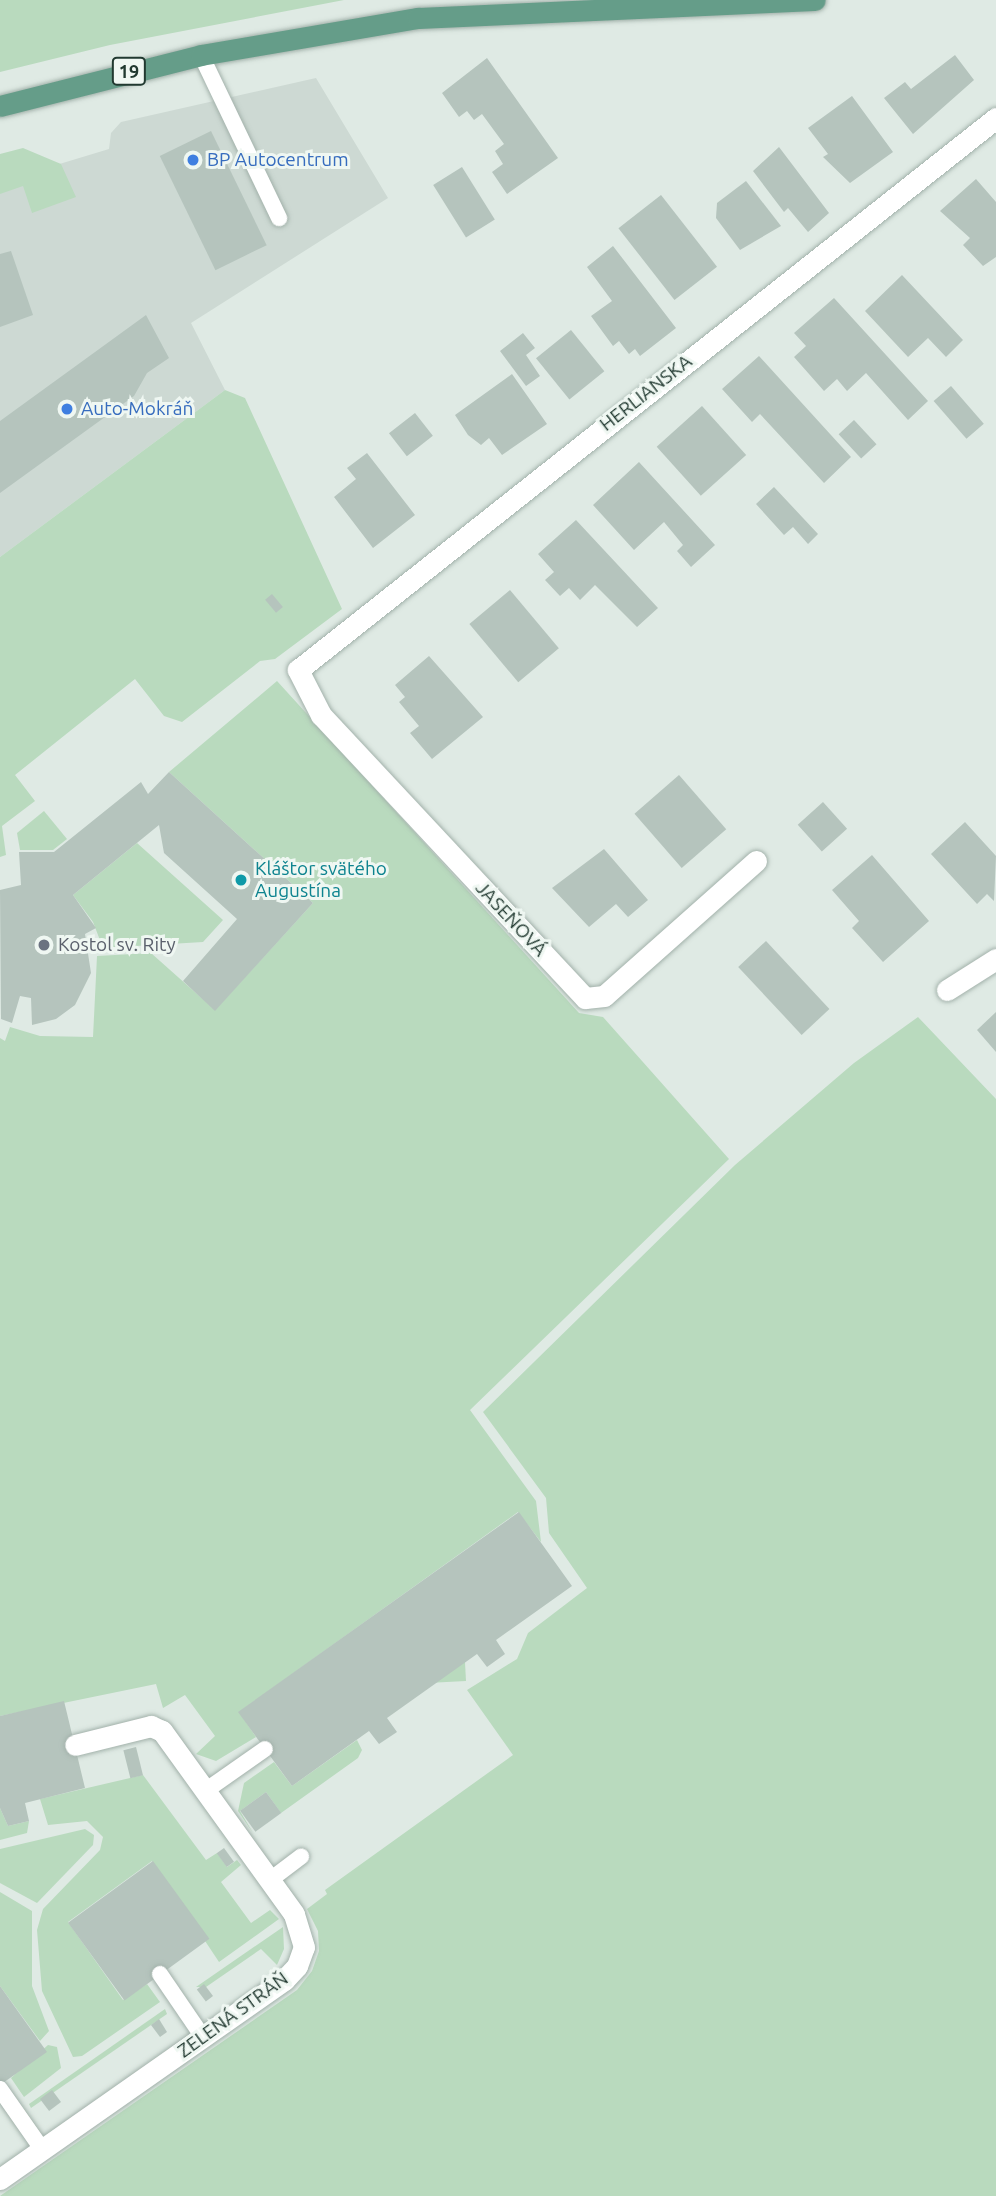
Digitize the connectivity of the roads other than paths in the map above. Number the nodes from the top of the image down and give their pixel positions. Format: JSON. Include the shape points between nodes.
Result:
{"nodes":[{"id":1,"x":815,"y":0,"type":"edge"},
{"id":2,"x":778,"y":1,"type":"edge"},
{"id":3,"x":201,"y":55,"type":"junction"},
{"id":4,"x":0,"y":106,"type":"edge"},
{"id":5,"x":996,"y":118,"type":"edge"},
{"id":6,"x":279,"y":218,"type":"dead end"},
{"id":7,"x":298,"y":670,"type":"joint"},
{"id":8,"x":756,"y":861,"type":"dead end"},
{"id":9,"x":996,"y":959,"type":"edge"},
{"id":10,"x":947,"y":990,"type":"dead end"},
{"id":11,"x":75,"y":1745,"type":"dead end"},
{"id":12,"x":265,"y":1749,"type":"dead end"},
{"id":13,"x":205,"y":1791,"type":"junction"},
{"id":14,"x":301,"y":1857,"type":"dead end"},
{"id":15,"x":270,"y":1880,"type":"junction"},
{"id":16,"x":160,"y":1974,"type":"dead end"},
{"id":17,"x":203,"y":2037,"type":"junction"},
{"id":18,"x":0,"y":2088,"type":"edge"},
{"id":19,"x":43,"y":2149,"type":"junction"},
{"id":20,"x":0,"y":2179,"type":"edge"}],
"edges":[{"from":1,"to":2,"type":"main road","number":"19"},
{"from":2,"to":3,"type":"main road","number":"19","via":[[491,11],[359,27]]},
{"from":3,"to":4,"type":"main road","number":"19"},
{"from":3,"to":6,"type":"lane"},
{"from":5,"to":7,"type":"street","name":"HERLIANSKA"},
{"from":7,"to":8,"type":"street","name":"JASEŇOVÁ","via":[[321,715],[585,998],[604,996]]},
{"from":9,"to":10,"type":"street"},
{"from":11,"to":13,"type":"street","name":"ZELENÁ STRÁŇ","via":[[155,1727]]},
{"from":12,"to":13,"type":"lane"},
{"from":13,"to":15,"type":"street","name":"ZELENÁ STRÁŇ"},
{"from":14,"to":15,"type":"lane"},
{"from":15,"to":17,"type":"street","name":"ZELENÁ STRÁŇ","via":[[301,1925],[304,1947],[297,1966]]},
{"from":16,"to":17,"type":"lane"},
{"from":17,"to":19,"type":"street","name":"ZELENÁ STRÁŇ"},
{"from":18,"to":19,"type":"lane"},
{"from":19,"to":20,"type":"street","name":"ZELENÁ STRÁŇ"}]}
